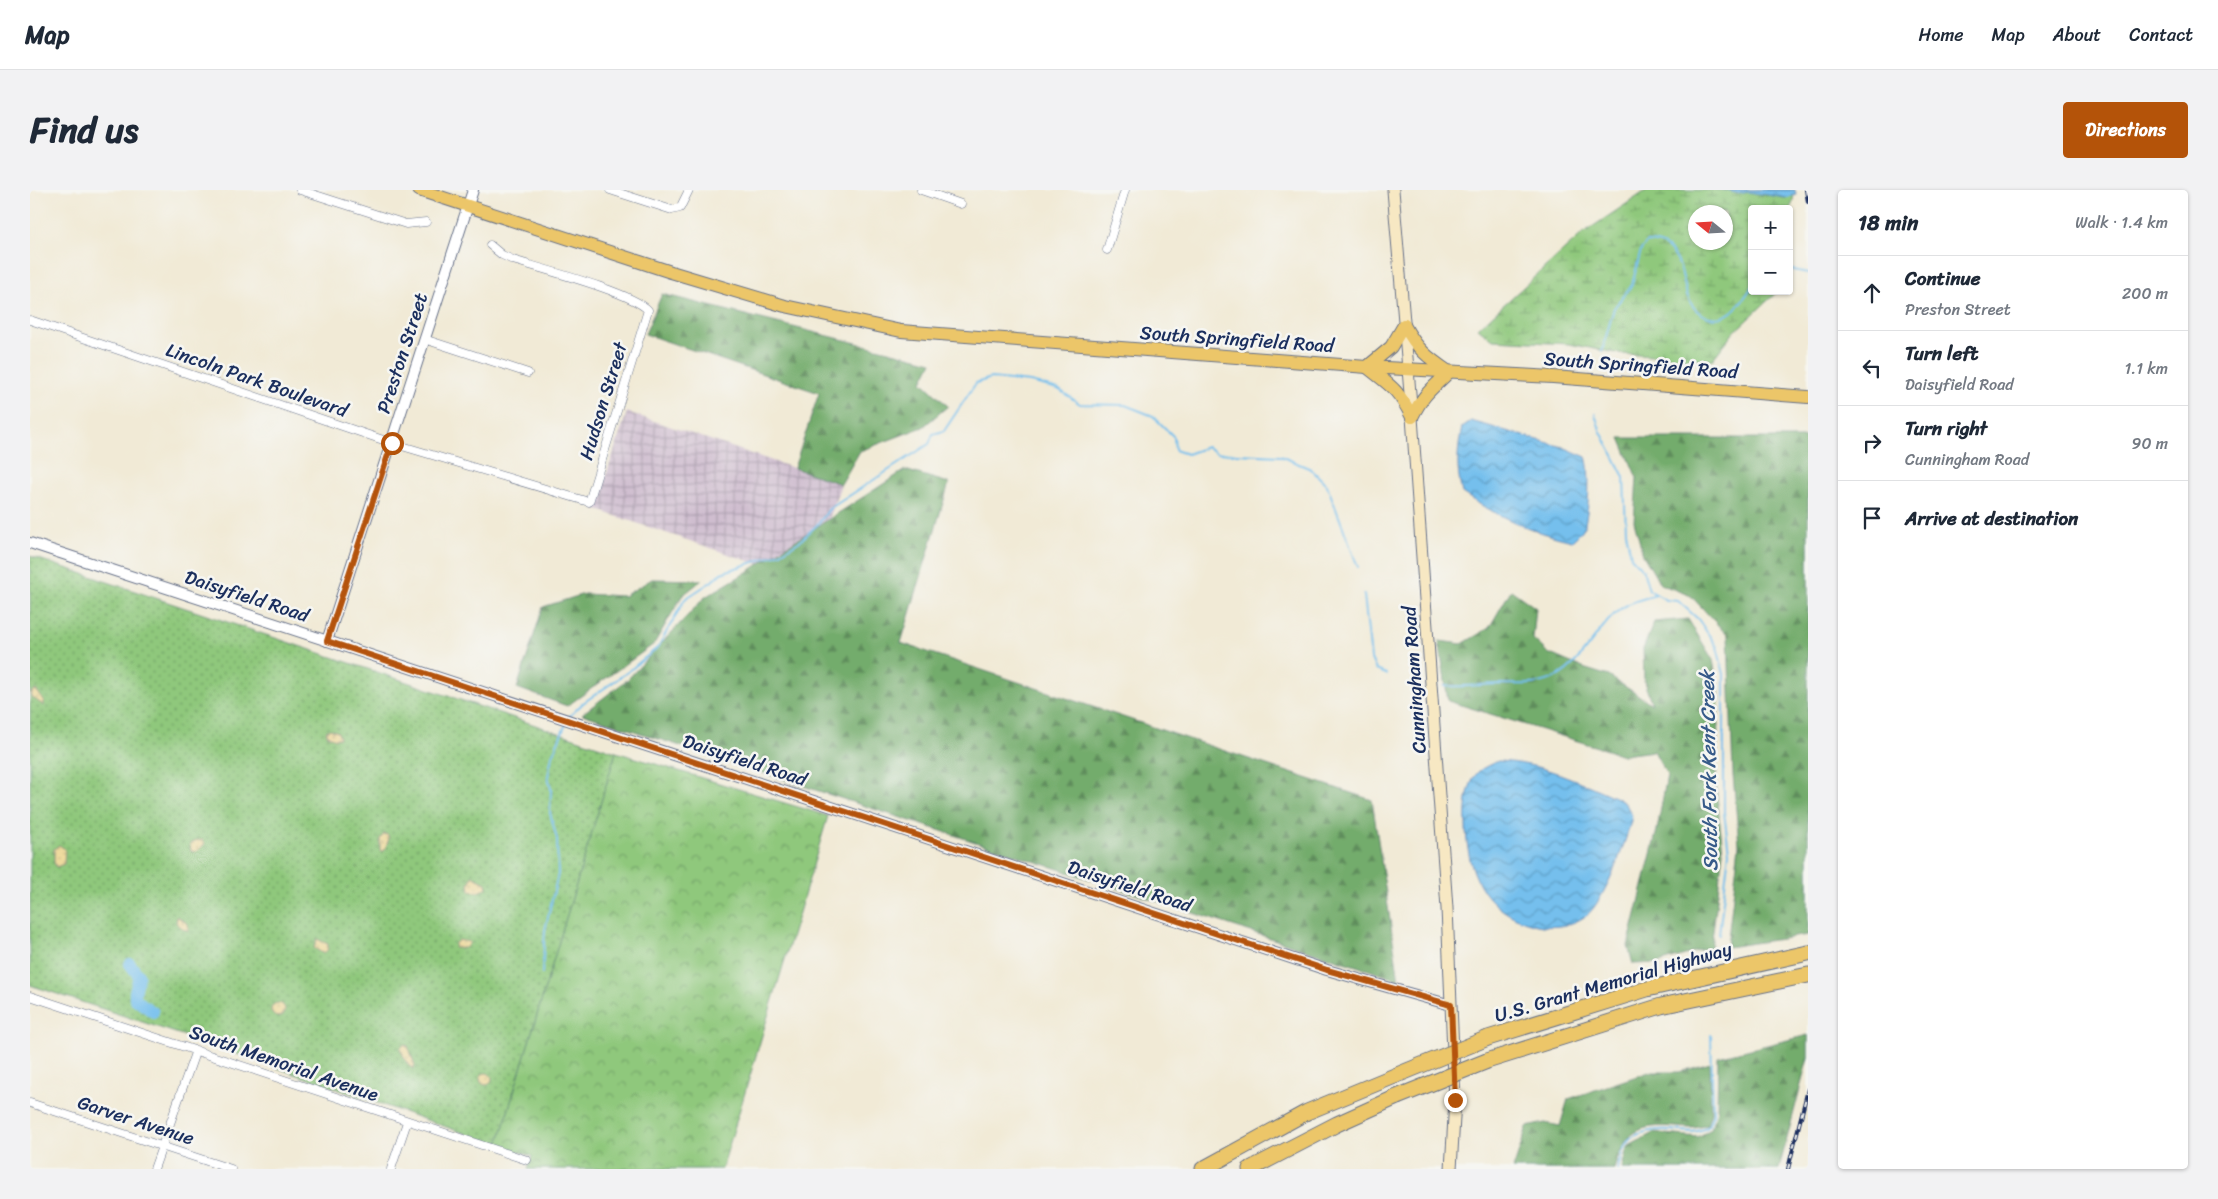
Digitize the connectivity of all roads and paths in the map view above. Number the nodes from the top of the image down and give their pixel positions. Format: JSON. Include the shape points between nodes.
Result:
{"nodes":[{"id":1,"x":300,"y":190,"type":"edge"},
{"id":2,"x":419,"y":190,"type":"edge"},
{"id":3,"x":473,"y":190,"type":"edge"},
{"id":4,"x":610,"y":190,"type":"edge"},
{"id":5,"x":688,"y":190,"type":"edge"},
{"id":6,"x":921,"y":190,"type":"edge"},
{"id":7,"x":1125,"y":190,"type":"edge"},
{"id":8,"x":1393,"y":190,"type":"edge"},
{"id":9,"x":961,"y":204,"type":"dead end"},
{"id":10,"x":469,"y":206,"type":"junction"},
{"id":11,"x":426,"y":222,"type":"dead end"},
{"id":12,"x":490,"y":246,"type":"dead end"},
{"id":13,"x":1107,"y":250,"type":"dead end"},
{"id":14,"x":30,"y":320,"type":"edge"},
{"id":15,"x":1404,"y":325,"type":"junction"},
{"id":16,"x":424,"y":339,"type":"junction"},
{"id":17,"x":1367,"y":367,"type":"junction"},
{"id":18,"x":1409,"y":370,"type":"junction"},
{"id":19,"x":528,"y":372,"type":"dead end"},
{"id":20,"x":1449,"y":372,"type":"junction"},
{"id":21,"x":1808,"y":397,"type":"edge"},
{"id":22,"x":1412,"y":417,"type":"junction"},
{"id":23,"x":392,"y":443,"type":"junction"},
{"id":24,"x":589,"y":502,"type":"joint"},
{"id":25,"x":30,"y":543,"type":"edge"},
{"id":26,"x":327,"y":641,"type":"junction"},
{"id":27,"x":1808,"y":953,"type":"edge"},
{"id":28,"x":1808,"y":975,"type":"edge"},
{"id":29,"x":30,"y":996,"type":"edge"},
{"id":30,"x":1451,"y":1005,"type":"junction"},
{"id":31,"x":196,"y":1050,"type":"junction"},
{"id":32,"x":30,"y":1102,"type":"edge"},
{"id":33,"x":407,"y":1122,"type":"junction"},
{"id":34,"x":162,"y":1146,"type":"junction"},
{"id":35,"x":527,"y":1160,"type":"dead end"},
{"id":36,"x":154,"y":1169,"type":"edge"},
{"id":37,"x":231,"y":1169,"type":"edge"},
{"id":38,"x":391,"y":1169,"type":"edge"},
{"id":39,"x":1204,"y":1169,"type":"edge"},
{"id":40,"x":1250,"y":1169,"type":"edge"},
{"id":41,"x":1451,"y":1169,"type":"edge"}],
"edges":[{"from":1,"to":11,"type":"street","via":[[406,224]]},
{"from":2,"to":10,"type":"main road","name":"South Springfield Road"},
{"from":3,"to":10,"type":"street","name":"Preston Street"},
{"from":4,"to":5,"type":"street","via":[[672,210],[680,208]]},
{"from":6,"to":9,"type":"street"},
{"from":7,"to":13,"type":"street"},
{"from":8,"to":15,"type":"main road","name":"Cunningham Road"},
{"from":10,"to":16,"type":"street","name":"Preston Street"},
{"from":10,"to":17,"type":"main road","name":"South Springfield Road","via":[[784,306],[901,331]]},
{"from":12,"to":24,"type":"street","name":"Hudson Street","via":[[514,260],[641,302],[648,310]]},
{"from":14,"to":23,"type":"street","name":"Lincoln Park Boulevard"},
{"from":15,"to":17,"type":"main road","via":[[1391,347]]},
{"from":15,"to":18,"type":"main road","name":"Cunningham Road"},
{"from":15,"to":20,"type":"main road","via":[[1415,345]]},
{"from":16,"to":19,"type":"street"},
{"from":16,"to":23,"type":"street","name":"Preston Street"},
{"from":17,"to":18,"type":"main road","name":"South Springfield Road"},
{"from":17,"to":22,"type":"main road","via":[[1393,386]]},
{"from":18,"to":20,"type":"main road","name":"South Springfield Road"},
{"from":18,"to":22,"type":"main road","name":"Cunningham Road"},
{"from":20,"to":21,"type":"main road","name":"South Springfield Road"},
{"from":20,"to":22,"type":"main road","via":[[1426,392]]},
{"from":22,"to":30,"type":"main road","name":"Cunningham Road","via":[[1437,752]]},
{"from":23,"to":24,"type":"street","name":"Lincoln Park Boulevard"},
{"from":23,"to":26,"type":"street","name":"Preston Street"},
{"from":25,"to":26,"type":"street","name":"Daisyfield Road"},
{"from":26,"to":30,"type":"street","name":"Daisyfield Road","via":[[1327,970]]},
{"from":27,"to":39,"type":"highway","name":"U.S. Grant Memorial Highway","bridge":true,"via":[[1647,989],[1488,1038],[1308,1112]]},
{"from":28,"to":40,"type":"highway","name":"U.S. Grant Memorial Highway","bridge":true,"via":[[1661,1006],[1488,1061],[1337,1124]]},
{"from":29,"to":31,"type":"street","name":"South Memorial Avenue"},
{"from":30,"to":41,"type":"main road","name":"Cunningham Road","via":[[1455,1100]]},
{"from":31,"to":33,"type":"street","name":"South Memorial Avenue"},
{"from":31,"to":34,"type":"street"},
{"from":32,"to":34,"type":"street","name":"Garver Avenue"},
{"from":33,"to":35,"type":"street","name":"South Memorial Avenue"},
{"from":33,"to":38,"type":"street"},
{"from":34,"to":36,"type":"street"},
{"from":34,"to":37,"type":"street","name":"Garver Avenue"}]}
